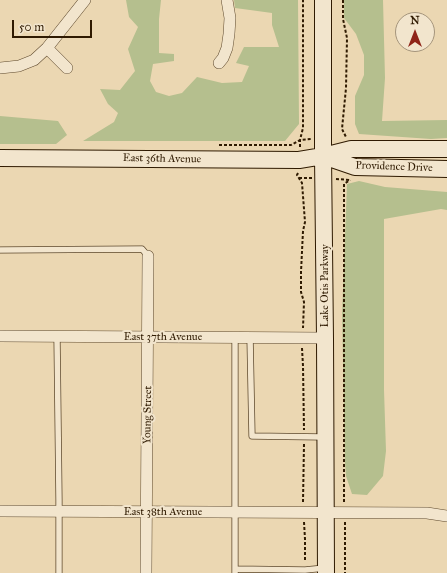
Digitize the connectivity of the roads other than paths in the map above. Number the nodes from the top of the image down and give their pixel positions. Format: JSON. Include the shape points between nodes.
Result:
{"nodes":[{"id":1,"x":85,"y":0,"type":"edge"},
{"id":2,"x":227,"y":0,"type":"edge"},
{"id":3,"x":324,"y":0,"type":"edge"},
{"id":4,"x":47,"y":48,"type":"junction"},
{"id":5,"x":219,"y":63,"type":"dead end"},
{"id":6,"x":0,"y":68,"type":"edge"},
{"id":7,"x":66,"y":68,"type":"dead end"},
{"id":8,"x":447,"y":149,"type":"edge"},
{"id":9,"x":323,"y":156,"type":"junction"},
{"id":10,"x":0,"y":158,"type":"edge"},
{"id":11,"x":447,"y":169,"type":"edge"},
{"id":12,"x":0,"y":250,"type":"edge"},
{"id":13,"x":148,"y":256,"type":"joint"},
{"id":14,"x":0,"y":336,"type":"edge"},
{"id":15,"x":57,"y":337,"type":"junction"},
{"id":16,"x":148,"y":337,"type":"junction"},
{"id":17,"x":235,"y":338,"type":"junction"},
{"id":18,"x":250,"y":338,"type":"junction"},
{"id":19,"x":325,"y":338,"type":"junction"},
{"id":20,"x":325,"y":437,"type":"junction"},
{"id":21,"x":0,"y":511,"type":"edge"},
{"id":22,"x":59,"y":511,"type":"junction"},
{"id":23,"x":146,"y":512,"type":"junction"},
{"id":24,"x":235,"y":512,"type":"junction"},
{"id":25,"x":326,"y":513,"type":"junction"},
{"id":26,"x":447,"y":516,"type":"edge"},
{"id":27,"x":235,"y":571,"type":"edge"},
{"id":28,"x":282,"y":571,"type":"edge"},
{"id":29,"x":326,"y":571,"type":"edge"},
{"id":30,"x":59,"y":573,"type":"edge"},
{"id":31,"x":146,"y":573,"type":"edge"}],
"edges":[{"from":1,"to":4,"type":"street"},
{"from":2,"to":5,"type":"street","via":[[229,34],[227,48]]},
{"from":3,"to":9,"type":"main road","name":"Lake Otis Parkway"},
{"from":4,"to":6,"type":"street","via":[[34,60],[19,66]]},
{"from":4,"to":7,"type":"street"},
{"from":8,"to":9,"type":"main road","name":"Providence Drive","via":[[351,149]]},
{"from":9,"to":10,"type":"main road","name":"East 36th Avenue","via":[[299,160]]},
{"from":9,"to":11,"type":"main road","name":"Providence Drive","via":[[355,168]]},
{"from":9,"to":19,"type":"main road","name":"Lake Otis Parkway"},
{"from":12,"to":13,"type":"lane","via":[[142,249]]},
{"from":13,"to":16,"type":"street","name":"Young Street"},
{"from":14,"to":15,"type":"street","name":"East 37th Avenue"},
{"from":15,"to":16,"type":"street","name":"East 37th Avenue"},
{"from":15,"to":22,"type":"lane"},
{"from":16,"to":17,"type":"street","name":"East 37th Avenue"},
{"from":16,"to":23,"type":"street","name":"Young Street"},
{"from":17,"to":18,"type":"street","name":"East 37th Avenue"},
{"from":17,"to":24,"type":"lane"},
{"from":18,"to":19,"type":"street","name":"East 37th Avenue"},
{"from":18,"to":20,"type":"lane","via":[[252,436]]},
{"from":19,"to":20,"type":"main road","name":"Lake Otis Parkway"},
{"from":20,"to":25,"type":"main road","name":"Lake Otis Parkway"},
{"from":21,"to":22,"type":"street","name":"East 38th Avenue"},
{"from":22,"to":23,"type":"street","name":"East 38th Avenue"},
{"from":22,"to":30,"type":"lane"},
{"from":23,"to":24,"type":"street","name":"East 38th Avenue"},
{"from":23,"to":31,"type":"street","name":"Young Street"},
{"from":24,"to":25,"type":"street","name":"East 38th Avenue"},
{"from":24,"to":27,"type":"lane"},
{"from":25,"to":26,"type":"street","name":"East 38th Avenue","via":[[428,513]]},
{"from":25,"to":29,"type":"main road","name":"Lake Otis Parkway"},
{"from":27,"to":28,"type":"lane"},
{"from":28,"to":29,"type":"lane"}]}
